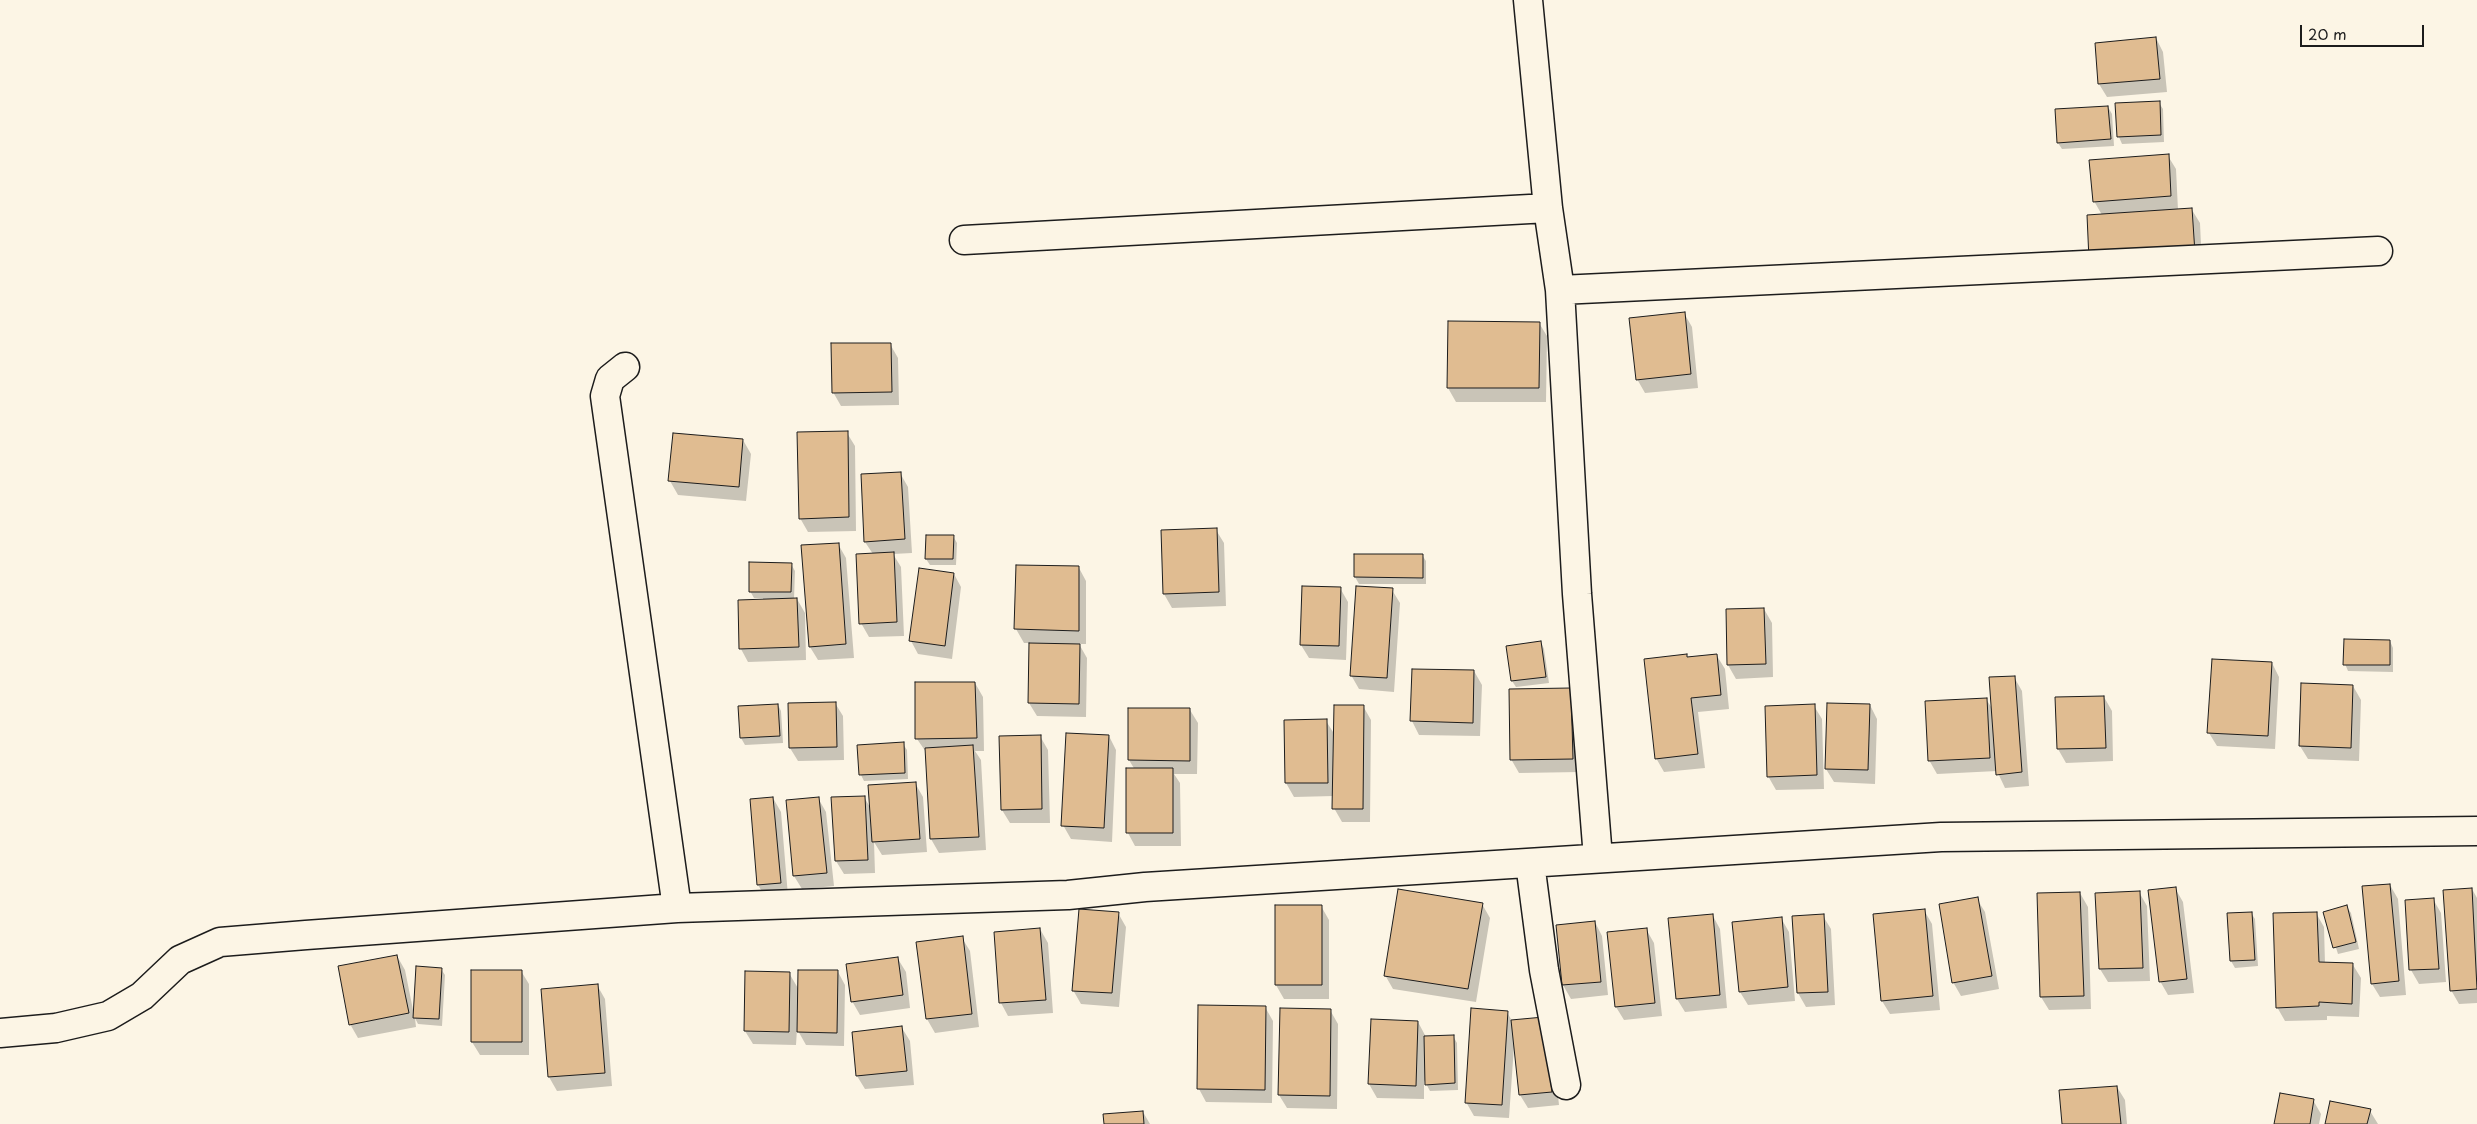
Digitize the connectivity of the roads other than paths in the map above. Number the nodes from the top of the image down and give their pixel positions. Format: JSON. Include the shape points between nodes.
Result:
{"nodes":[{"id":1,"x":1528,"y":0,"type":"edge"},
{"id":2,"x":1548,"y":208,"type":"junction"},
{"id":3,"x":964,"y":240,"type":"dead end"},
{"id":4,"x":2378,"y":251,"type":"dead end"},
{"id":5,"x":1560,"y":290,"type":"junction"},
{"id":6,"x":625,"y":367,"type":"dead end"},
{"id":7,"x":2477,"y":832,"type":"edge"},
{"id":8,"x":1598,"y":858,"type":"junction"},
{"id":9,"x":1530,"y":863,"type":"junction"},
{"id":10,"x":677,"y":908,"type":"junction"},
{"id":11,"x":0,"y":1033,"type":"edge"},
{"id":12,"x":1566,"y":1085,"type":"dead end"}],
"edges":[{"from":1,"to":2,"type":"street"},
{"from":2,"to":3,"type":"street"},
{"from":2,"to":5,"type":"street"},
{"from":4,"to":5,"type":"street"},
{"from":5,"to":8,"type":"street","via":[[1577,594]]},
{"from":6,"to":10,"type":"street","via":[[610,379],[605,396]]},
{"from":7,"to":8,"type":"street","via":[[1940,837]]},
{"from":8,"to":9,"type":"street"},
{"from":9,"to":10,"type":"street","via":[[1068,894]]},
{"from":9,"to":12,"type":"street","via":[[1544,970]]},
{"from":10,"to":11,"type":"street","via":[[220,942],[180,960],[142,996],[108,1016],[56,1028]]}]}
